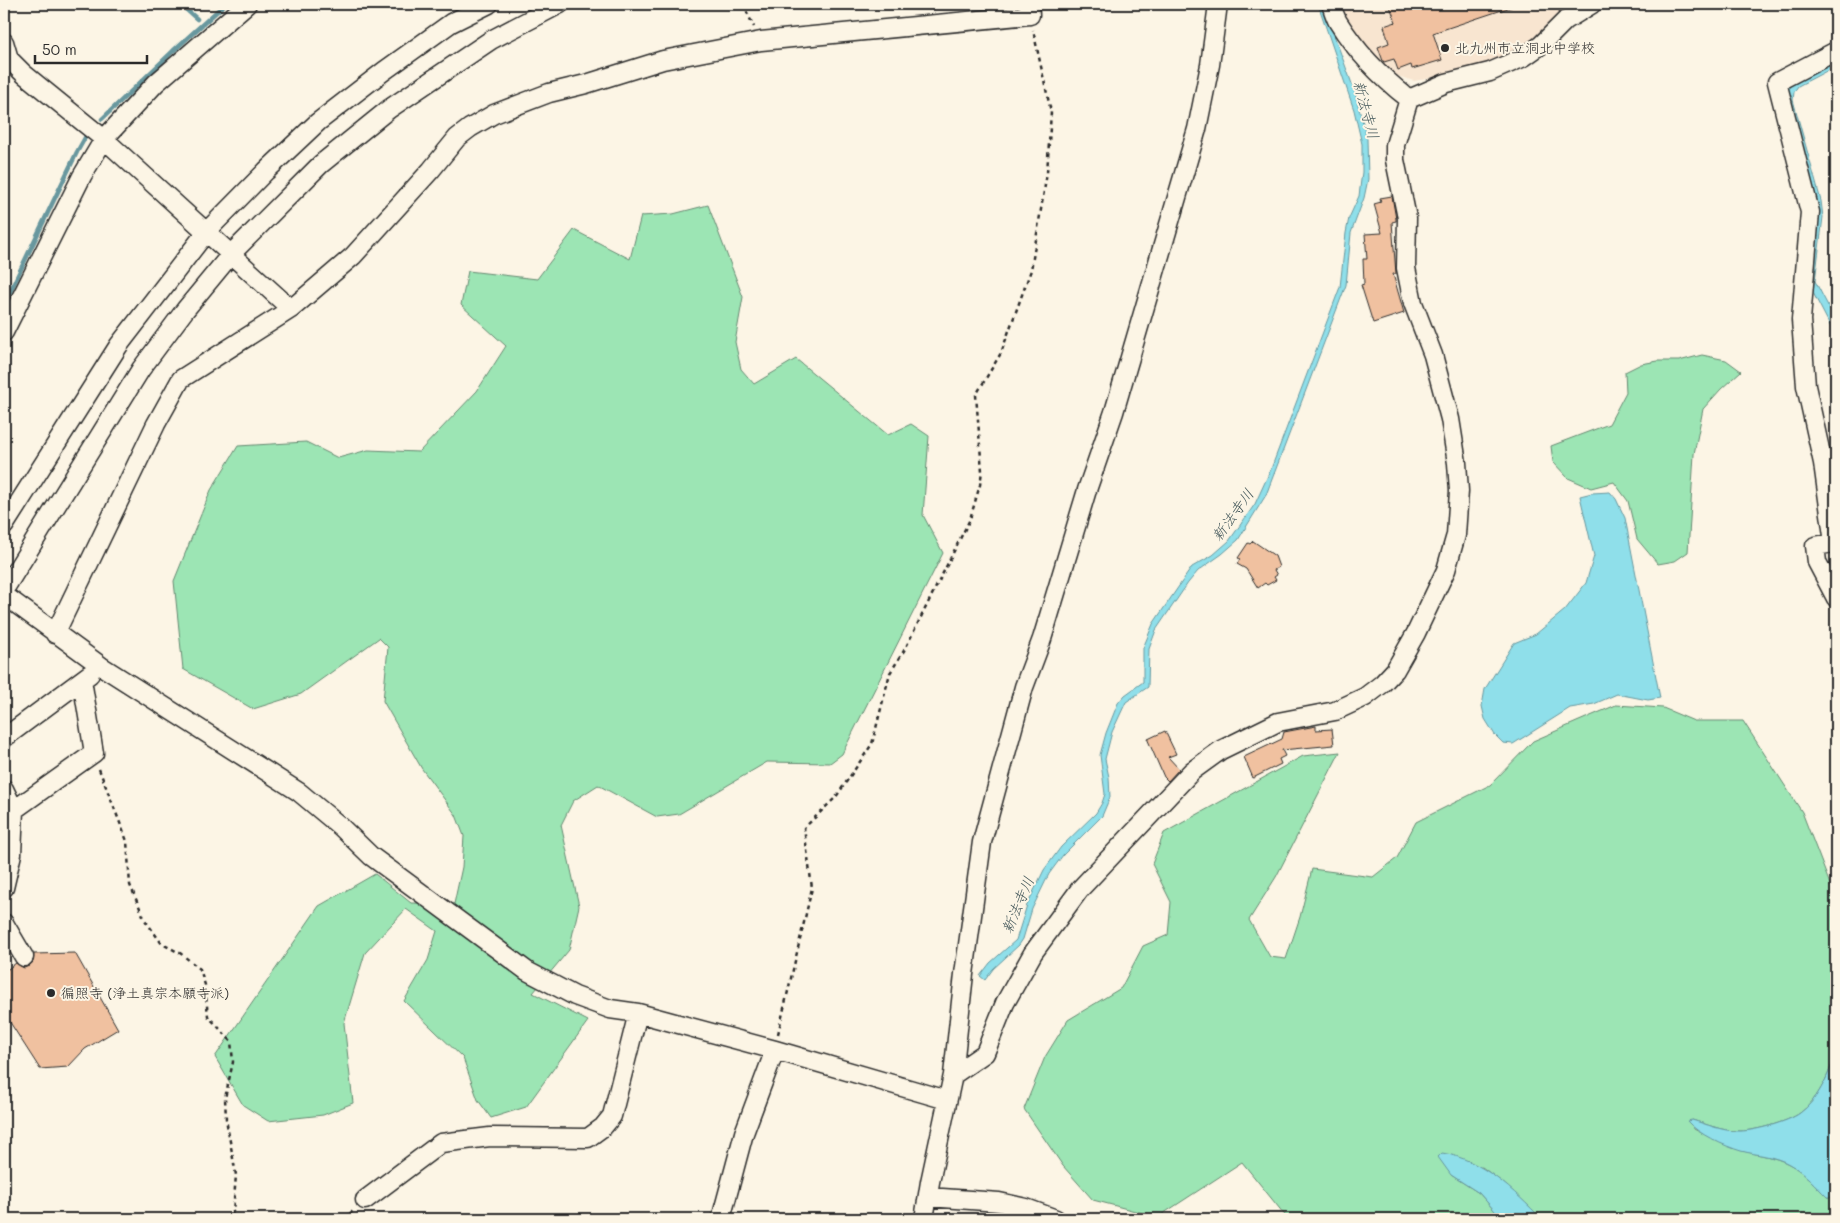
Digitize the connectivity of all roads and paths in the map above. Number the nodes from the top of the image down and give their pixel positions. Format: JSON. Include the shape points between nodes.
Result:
{"nodes":[{"id":1,"x":248,"y":4,"type":"edge"},
{"id":2,"x":489,"y":4,"type":"edge"},
{"id":3,"x":560,"y":4,"type":"edge"},
{"id":4,"x":743,"y":4,"type":"edge"},
{"id":5,"x":1218,"y":4,"type":"edge"},
{"id":6,"x":1332,"y":4,"type":"edge"},
{"id":7,"x":1592,"y":4,"type":"edge"},
{"id":8,"x":1029,"y":9,"type":"edge"},
{"id":9,"x":4,"y":42,"type":"edge"},
{"id":10,"x":761,"y":42,"type":"junction"},
{"id":11,"x":1836,"y":51,"type":"edge"},
{"id":12,"x":1409,"y":99,"type":"junction"},
{"id":13,"x":104,"y":139,"type":"junction"},
{"id":14,"x":207,"y":230,"type":"junction"},
{"id":15,"x":232,"y":254,"type":"junction"},
{"id":16,"x":291,"y":308,"type":"junction"},
{"id":17,"x":4,"y":332,"type":"edge"},
{"id":18,"x":4,"y":526,"type":"edge"},
{"id":19,"x":4,"y":590,"type":"edge"},
{"id":20,"x":4,"y":595,"type":"edge"},
{"id":21,"x":1836,"y":598,"type":"edge"},
{"id":22,"x":55,"y":634,"type":"junction"},
{"id":23,"x":101,"y":666,"type":"junction"},
{"id":24,"x":82,"y":680,"type":"junction"},
{"id":25,"x":4,"y":738,"type":"edge"},
{"id":26,"x":94,"y":753,"type":"junction"},
{"id":27,"x":4,"y":789,"type":"edge"},
{"id":28,"x":9,"y":813,"type":"edge"},
{"id":29,"x":4,"y":888,"type":"edge"},
{"id":30,"x":4,"y":923,"type":"edge"},
{"id":31,"x":24,"y":957,"type":"dead end"},
{"id":32,"x":638,"y":1013,"type":"junction"},
{"id":33,"x":775,"y":1050,"type":"junction"},
{"id":34,"x":953,"y":1075,"type":"junction"},
{"id":35,"x":947,"y":1100,"type":"junction"},
{"id":36,"x":928,"y":1197,"type":"junction"},
{"id":37,"x":365,"y":1200,"type":"dead end"},
{"id":38,"x":228,"y":1219,"type":"edge"},
{"id":39,"x":721,"y":1219,"type":"edge"},
{"id":40,"x":924,"y":1219,"type":"edge"},
{"id":41,"x":1056,"y":1219,"type":"edge"}],
"edges":[{"from":1,"to":13,"type":"street","via":[[156,84]]},
{"from":2,"to":14,"type":"street","via":[[452,23],[318,122]]},
{"from":3,"to":15,"type":"street","via":[[491,40],[388,109],[321,164]]},
{"from":4,"to":10,"type":"path"},
{"from":5,"to":34,"type":"street","via":[[1198,129],[1114,412],[1024,687],[982,842]]},
{"from":6,"to":12,"type":"street","via":[[1337,21],[1366,58]]},
{"from":7,"to":12,"type":"street","via":[[1566,20],[1524,57]]},
{"from":8,"to":10,"type":"street"},
{"from":8,"to":33,"type":"path","via":[[1051,112],[1047,173],[1031,270],[1001,353],[976,396],[982,471],[980,485],[970,518],[890,673],[872,744],[836,797],[804,828],[812,888]]},
{"from":9,"to":13,"type":"street","via":[[9,59],[24,74]]},
{"from":10,"to":16,"type":"street","via":[[663,60],[549,93],[494,114],[457,138],[353,256]]},
{"from":11,"to":21,"type":"street","via":[[1778,82],[1810,212],[1800,320],[1806,386],[1823,463],[1834,543],[1815,546],[1817,562]]},
{"from":12,"to":34,"type":"street","via":[[1395,145],[1407,218],[1406,268],[1412,303],[1433,354],[1458,464],[1456,535],[1446,570],[1416,633],[1395,670],[1382,684],[1365,697],[1335,711],[1278,722],[1221,750],[1192,771],[1080,889],[1033,953],[1005,1003],[985,1053]]},
{"from":13,"to":14,"type":"street"},
{"from":13,"to":17,"type":"street","via":[[82,176]]},
{"from":14,"to":15,"type":"street"},
{"from":14,"to":18,"type":"street","via":[[119,345]]},
{"from":15,"to":16,"type":"street"},
{"from":15,"to":19,"type":"street","via":[[141,369]]},
{"from":16,"to":22,"type":"street","via":[[181,379]]},
{"from":20,"to":22,"type":"street"},
{"from":22,"to":23,"type":"street"},
{"from":23,"to":24,"type":"street"},
{"from":23,"to":32,"type":"street","via":[[299,792],[371,856],[527,971],[575,996],[610,1009]]},
{"from":24,"to":25,"type":"street"},
{"from":24,"to":26,"type":"street"},
{"from":26,"to":28,"type":"street"},
{"from":26,"to":38,"type":"path","via":[[128,841],[130,885],[146,920],[162,944],[200,969],[208,1016],[231,1041],[232,1062],[225,1098],[236,1175],[233,1212]]},
{"from":27,"to":28,"type":"street"},
{"from":28,"to":29,"type":"street","via":[[12,854]]},
{"from":30,"to":31,"type":"street"},
{"from":32,"to":33,"type":"street"},
{"from":32,"to":37,"type":"street","via":[[612,1116],[588,1138],[490,1137],[441,1143]]},
{"from":33,"to":35,"type":"street"},
{"from":33,"to":39,"type":"street","via":[[744,1133]]},
{"from":34,"to":35,"type":"street"},
{"from":35,"to":36,"type":"street"},
{"from":36,"to":40,"type":"street"},
{"from":36,"to":41,"type":"street","via":[[999,1202]]}]}
